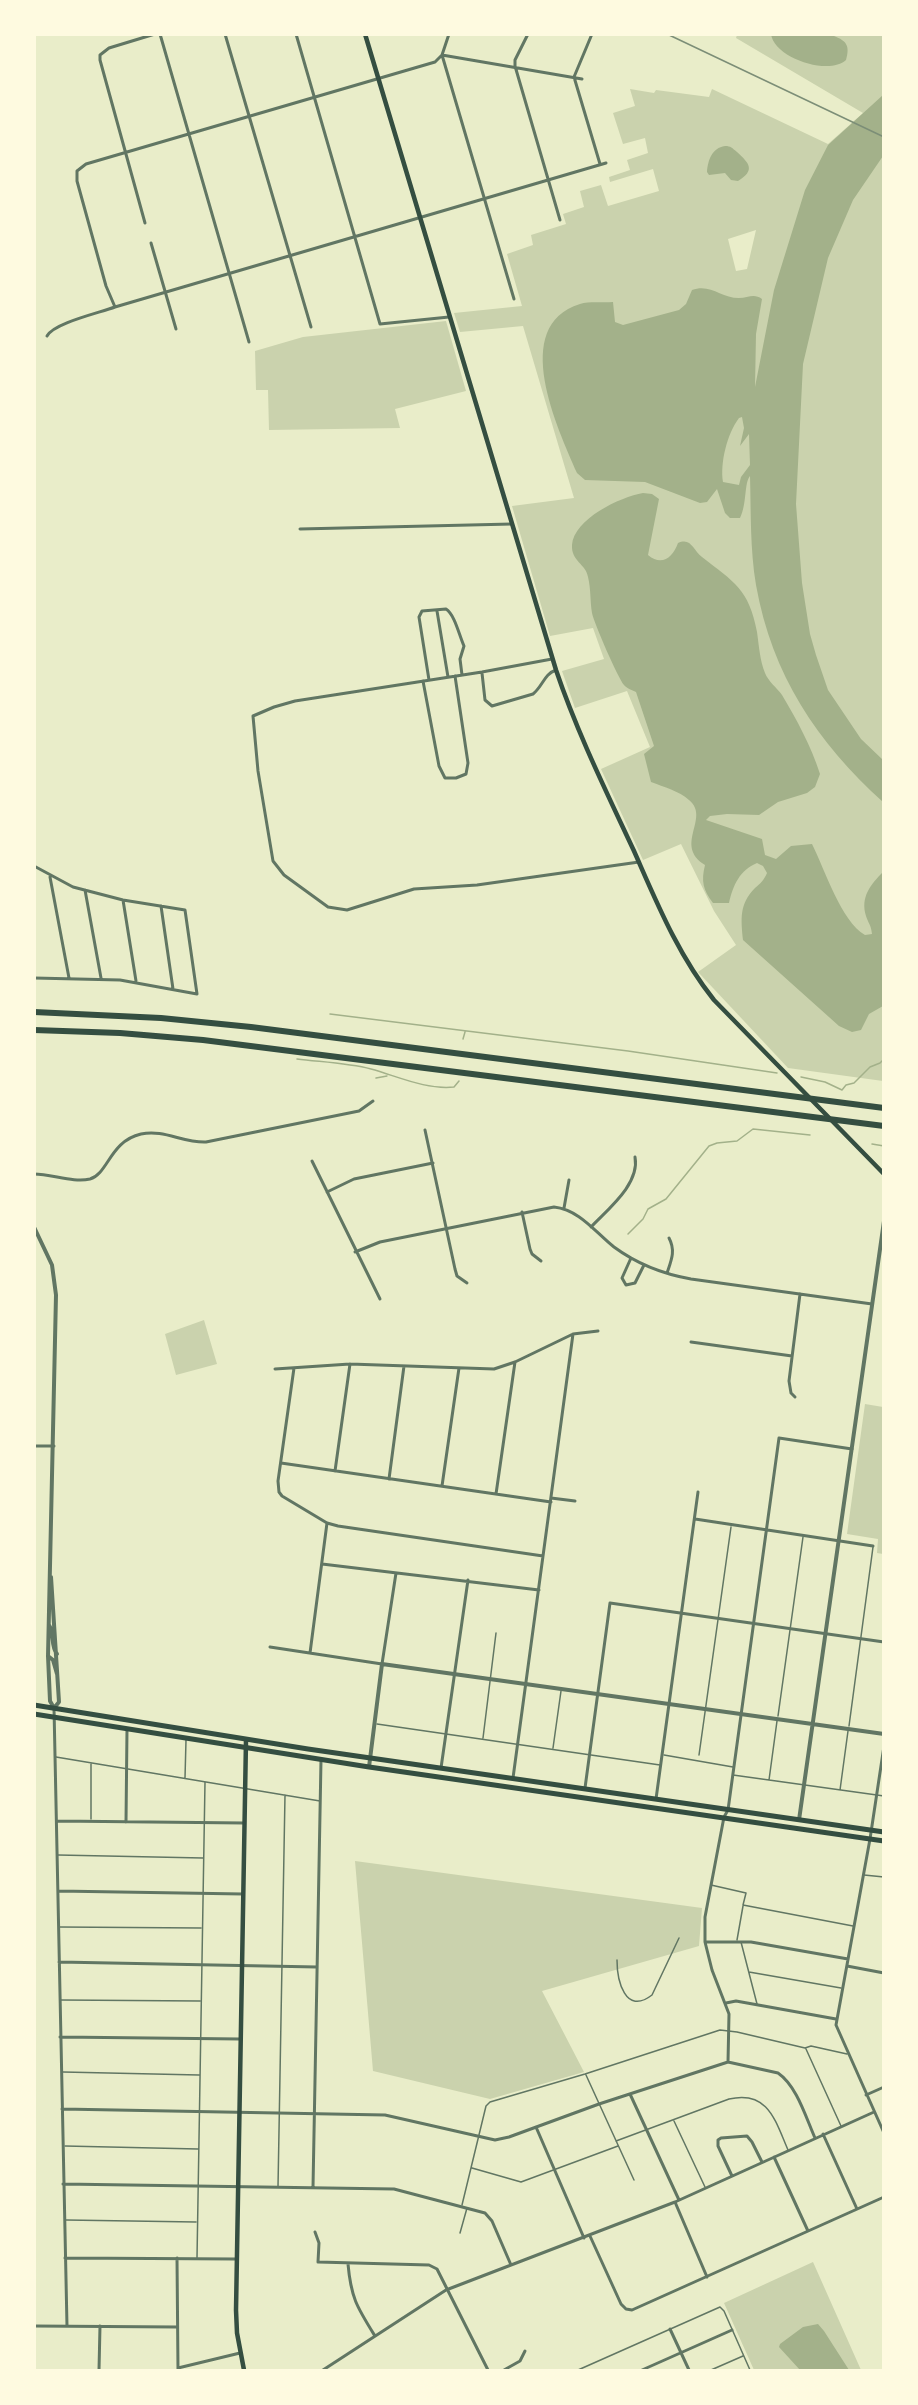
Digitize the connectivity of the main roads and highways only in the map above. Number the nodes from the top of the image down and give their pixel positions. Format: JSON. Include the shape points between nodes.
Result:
{"nodes":[{"id":1,"x":365,"y":34,"type":"edge"},
{"id":2,"x":34,"y":1012,"type":"edge"},
{"id":3,"x":34,"y":1030,"type":"edge"},
{"id":4,"x":884,"y":1108,"type":"edge"},
{"id":5,"x":884,"y":1126,"type":"edge"},
{"id":6,"x":884,"y":1174,"type":"edge"},
{"id":7,"x":34,"y":1705,"type":"edge"},
{"id":8,"x":34,"y":1714,"type":"edge"},
{"id":9,"x":246,"y":1740,"type":"junction"},
{"id":10,"x":246,"y":1748,"type":"junction"},
{"id":11,"x":884,"y":1832,"type":"edge"},
{"id":12,"x":884,"y":1840,"type":"edge"},
{"id":13,"x":244,"y":2370,"type":"edge"}],
"edges":[{"from":1,"to":6,"type":"main road","via":[[552,658],[575,723],[682,954],[704,987]]},
{"from":2,"to":4,"type":"highway","via":[[151,1017],[251,1027]]},
{"from":3,"to":5,"type":"highway","via":[[203,1040]]},
{"from":7,"to":9,"type":"main road"},
{"from":8,"to":10,"type":"main road"},
{"from":9,"to":10,"type":"main road"},
{"from":9,"to":11,"type":"main road"},
{"from":10,"to":12,"type":"main road"},
{"from":10,"to":13,"type":"main road","via":[[236,2259],[236,2310]]}]}
